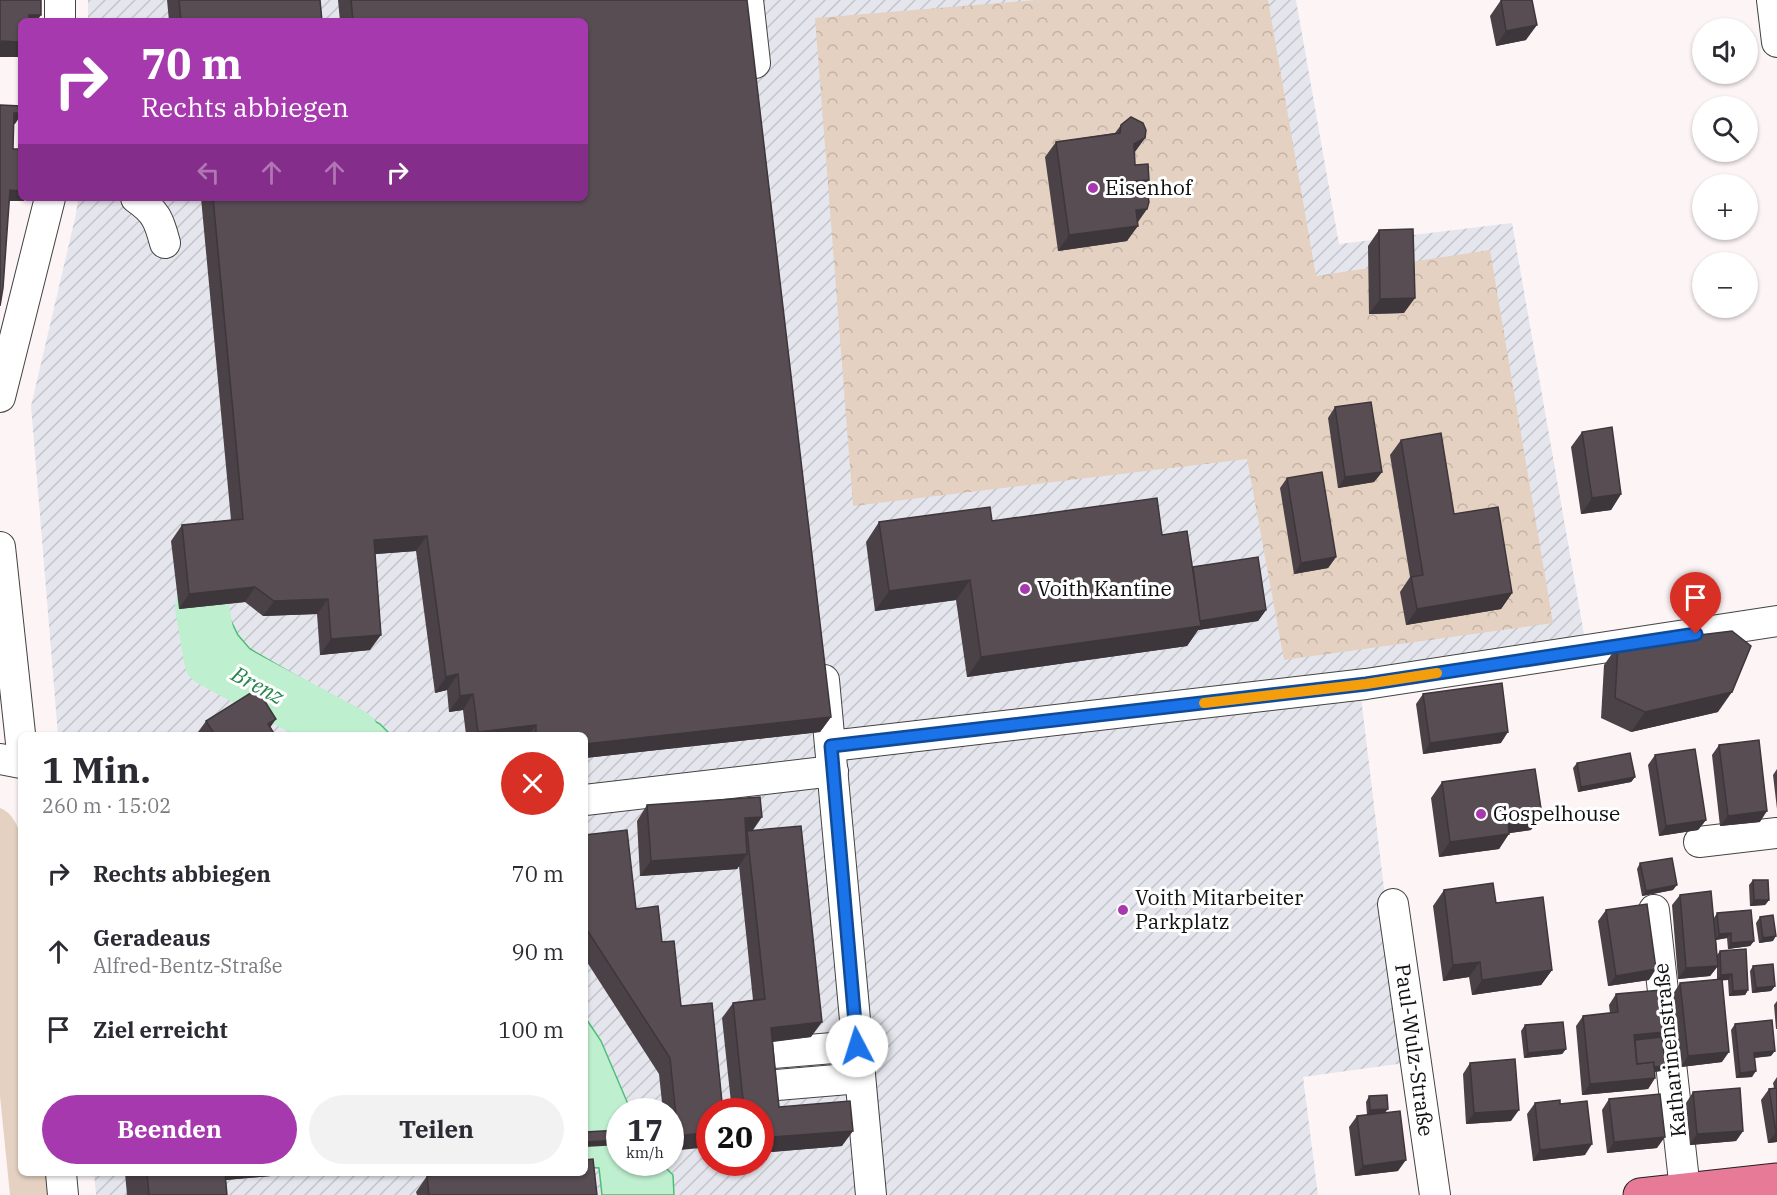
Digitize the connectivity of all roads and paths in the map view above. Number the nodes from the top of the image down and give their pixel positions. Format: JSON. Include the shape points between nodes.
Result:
{"nodes":[{"id":1,"x":60,"y":0,"type":"edge"},
{"id":2,"x":747,"y":0,"type":"edge"},
{"id":3,"x":1772,"y":0,"type":"edge"},
{"id":4,"x":60,"y":18,"type":"edge"},
{"id":5,"x":1777,"y":42,"type":"edge"},
{"id":6,"x":758,"y":95,"type":"edge"},
{"id":7,"x":49,"y":201,"type":"edge"},
{"id":8,"x":140,"y":201,"type":"edge"},
{"id":9,"x":165,"y":243,"type":"dead end"},
{"id":10,"x":0,"y":397,"type":"edge"},
{"id":11,"x":0,"y":547,"type":"edge"},
{"id":12,"x":1777,"y":621,"type":"edge"},
{"id":13,"x":820,"y":651,"type":"edge"},
{"id":14,"x":20,"y":732,"type":"edge"},
{"id":15,"x":832,"y":758,"type":"junction"},
{"id":16,"x":0,"y":759,"type":"edge"},
{"id":17,"x":18,"y":762,"type":"edge"},
{"id":18,"x":588,"y":799,"type":"edge"},
{"id":19,"x":1777,"y":833,"type":"edge"},
{"id":20,"x":1699,"y":842,"type":"dead end"},
{"id":21,"x":1394,"y":904,"type":"dead end"},
{"id":22,"x":1654,"y":910,"type":"dead end"},
{"id":23,"x":859,"y":1071,"type":"junction"},
{"id":24,"x":61,"y":1176,"type":"edge"},
{"id":25,"x":1767,"y":1187,"type":"edge"},
{"id":26,"x":1685,"y":1190,"type":"junction"},
{"id":27,"x":63,"y":1195,"type":"edge"},
{"id":28,"x":871,"y":1195,"type":"edge"},
{"id":29,"x":1435,"y":1195,"type":"edge"},
{"id":30,"x":1640,"y":1195,"type":"edge"}],
"edges":[{"from":1,"to":4,"type":"street"},
{"from":2,"to":6,"type":"street"},
{"from":3,"to":5,"type":"street"},
{"from":7,"to":10,"type":"street"},
{"from":8,"to":9,"type":"street","via":[[151,208]]},
{"from":11,"to":14,"type":"street"},
{"from":12,"to":15,"type":"street"},
{"from":13,"to":15,"type":"street"},
{"from":15,"to":18,"type":"street"},
{"from":15,"to":23,"type":"street"},
{"from":16,"to":17,"type":"street"},
{"from":19,"to":20,"type":"street"},
{"from":21,"to":29,"type":"street","name":"Paul-Wulz-Straße"},
{"from":22,"to":26,"type":"street","name":"Katharinenstraße"},
{"from":23,"to":23,"type":"street","via":[[764,1078]]},
{"from":23,"to":28,"type":"street"},
{"from":24,"to":27,"type":"street"},
{"from":25,"to":26,"type":"main road"},
{"from":26,"to":30,"type":"main road"}]}
